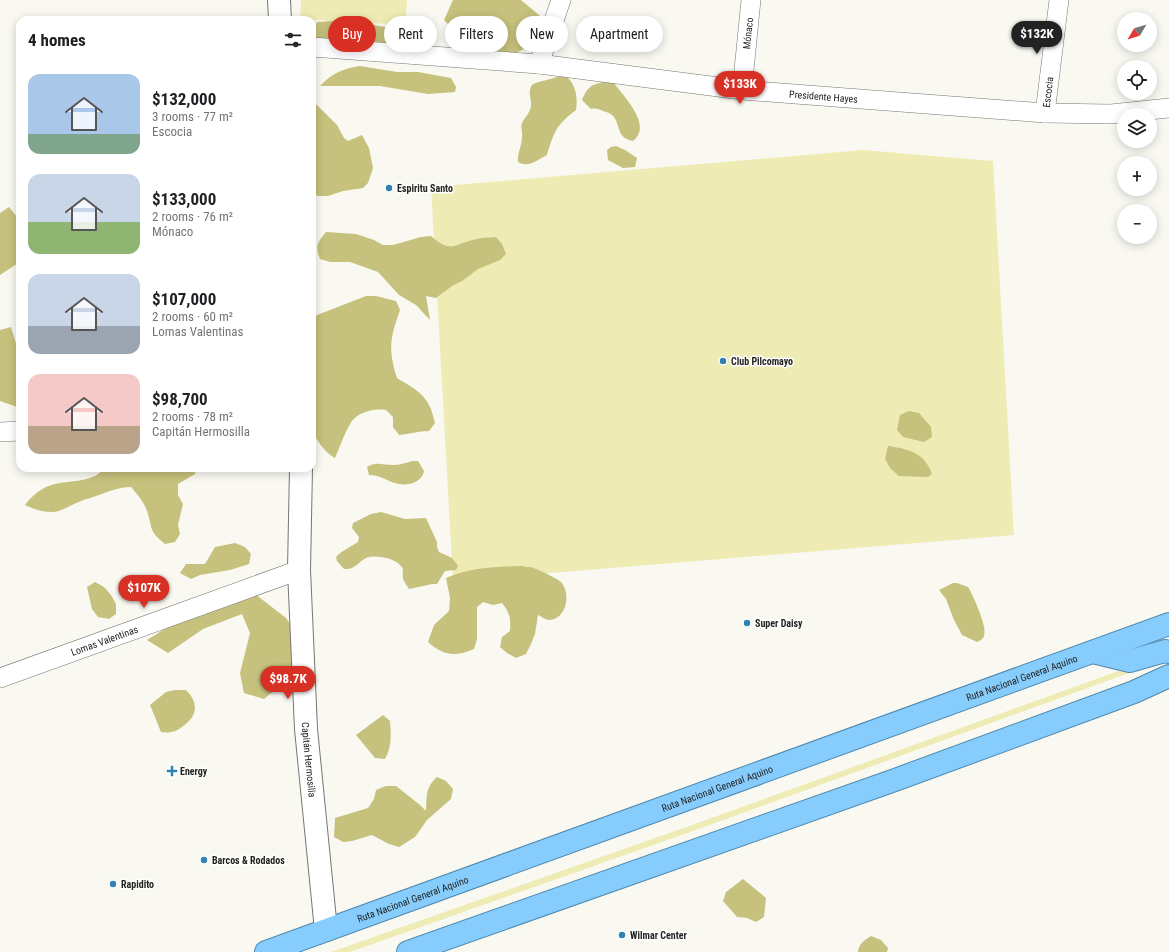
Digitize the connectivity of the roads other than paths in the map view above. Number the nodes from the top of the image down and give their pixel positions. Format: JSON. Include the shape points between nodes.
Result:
{"nodes":[{"id":1,"x":280,"y":0,"type":"edge"},
{"id":2,"x":561,"y":0,"type":"edge"},
{"id":3,"x":751,"y":0,"type":"edge"},
{"id":4,"x":1059,"y":0,"type":"edge"},
{"id":5,"x":280,"y":16,"type":"edge"},
{"id":6,"x":316,"y":47,"type":"edge"},
{"id":7,"x":539,"y":64,"type":"junction"},
{"id":8,"x":742,"y":90,"type":"junction"},
{"id":9,"x":1169,"y":108,"type":"edge"},
{"id":10,"x":1045,"y":113,"type":"junction"},
{"id":11,"x":16,"y":431,"type":"edge"},
{"id":12,"x":0,"y":432,"type":"edge"},
{"id":13,"x":301,"y":472,"type":"edge"},
{"id":14,"x":299,"y":570,"type":"junction"},
{"id":15,"x":1169,"y":624,"type":"edge"},
{"id":16,"x":1093,"y":652,"type":"junction"},
{"id":17,"x":1169,"y":652,"type":"edge"},
{"id":18,"x":1169,"y":676,"type":"edge"},
{"id":19,"x":0,"y":678,"type":"edge"},
{"id":20,"x":326,"y":930,"type":"junction"},
{"id":21,"x":266,"y":952,"type":"edge"},
{"id":22,"x":408,"y":952,"type":"edge"}],
"edges":[{"from":1,"to":5,"type":"street"},
{"from":2,"to":7,"type":"street"},
{"from":3,"to":8,"type":"street","name":"Mónaco"},
{"from":4,"to":10,"type":"street","name":"Escocia"},
{"from":6,"to":7,"type":"street","name":"Presidente Hayes"},
{"from":7,"to":8,"type":"street","name":"Presidente Hayes"},
{"from":8,"to":10,"type":"street","name":"Presidente Hayes"},
{"from":9,"to":10,"type":"street","name":"Presidente Hayes","via":[[1112,114]]},
{"from":11,"to":12,"type":"street"},
{"from":13,"to":14,"type":"street","name":"Capitán Hermosilla"},
{"from":14,"to":19,"type":"street","name":"Lomas Valentinas"},
{"from":14,"to":20,"type":"street","name":"Capitán Hermosilla","via":[[306,729]]},
{"from":15,"to":16,"type":"highway","name":"Ruta Nacional General Aquino"},
{"from":16,"to":17,"type":"highway","via":[[1130,661]]},
{"from":16,"to":20,"type":"highway","name":"Ruta Nacional General Aquino"},
{"from":18,"to":22,"type":"highway","via":[[1134,692],[903,778]]},
{"from":20,"to":21,"type":"highway","name":"Ruta Nacional General Aquino"}]}
